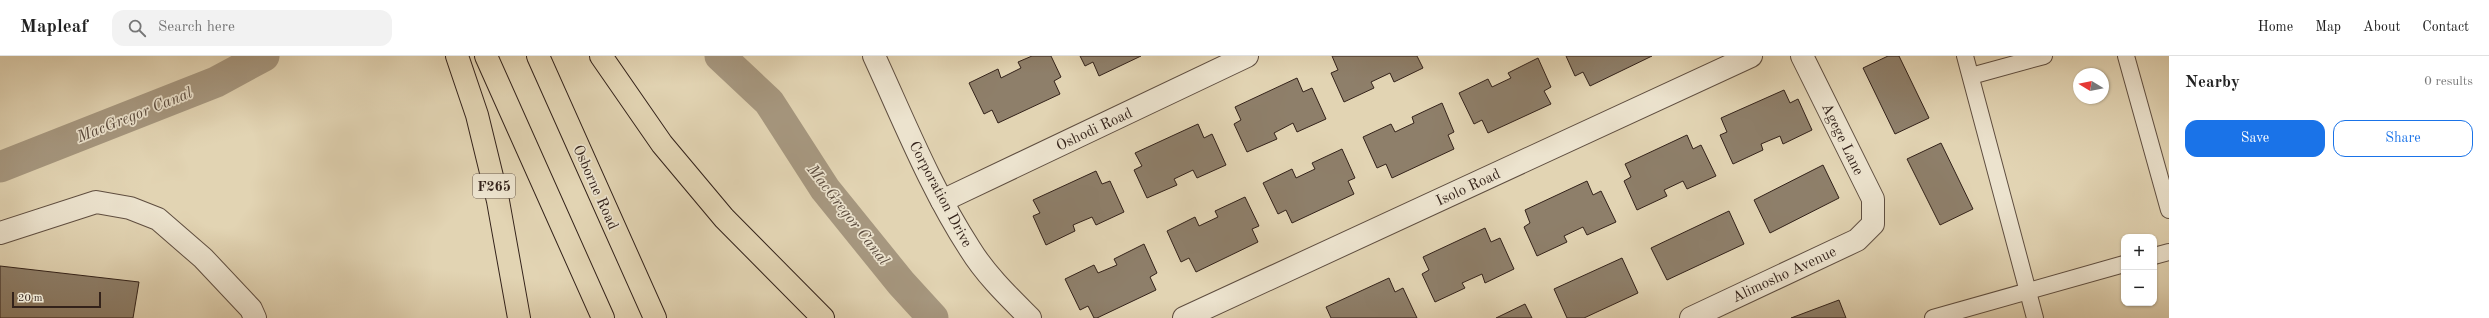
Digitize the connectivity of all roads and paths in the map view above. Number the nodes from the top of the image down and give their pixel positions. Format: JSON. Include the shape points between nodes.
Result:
{"nodes":[{"id":1,"x":457,"y":56,"type":"edge"},
{"id":2,"x":486,"y":56,"type":"edge"},
{"id":3,"x":538,"y":56,"type":"edge"},
{"id":4,"x":601,"y":56,"type":"edge"},
{"id":5,"x":874,"y":56,"type":"edge"},
{"id":6,"x":1247,"y":56,"type":"edge"},
{"id":7,"x":1751,"y":56,"type":"edge"},
{"id":8,"x":1802,"y":56,"type":"edge"},
{"id":9,"x":1965,"y":56,"type":"edge"},
{"id":10,"x":2044,"y":56,"type":"edge"},
{"id":11,"x":2126,"y":56,"type":"edge"},
{"id":12,"x":1971,"y":76,"type":"junction"},
{"id":13,"x":942,"y":201,"type":"junction"},
{"id":14,"x":2169,"y":210,"type":"edge"},
{"id":15,"x":1873,"y":224,"type":"joint"},
{"id":16,"x":0,"y":232,"type":"edge"},
{"id":17,"x":2169,"y":252,"type":"edge"},
{"id":18,"x":2157,"y":255,"type":"edge"},
{"id":19,"x":2121,"y":265,"type":"edge"},
{"id":20,"x":2028,"y":291,"type":"junction"},
{"id":21,"x":255,"y":318,"type":"edge"},
{"id":22,"x":519,"y":318,"type":"edge"},
{"id":23,"x":603,"y":318,"type":"edge"},
{"id":24,"x":655,"y":318,"type":"edge"},
{"id":25,"x":824,"y":318,"type":"edge"},
{"id":26,"x":1030,"y":318,"type":"edge"},
{"id":27,"x":1184,"y":318,"type":"edge"},
{"id":28,"x":1691,"y":318,"type":"edge"},
{"id":29,"x":1933,"y":318,"type":"edge"},
{"id":30,"x":2035,"y":318,"type":"edge"}],
"edges":[{"from":1,"to":22,"type":"main road","number":"F265","via":[[477,115],[498,201]]},
{"from":2,"to":23,"type":"main road"},
{"from":3,"to":24,"type":"main road","name":"Osborne Road"},
{"from":4,"to":25,"type":"main road","via":[[662,144],[724,218]]},
{"from":5,"to":13,"type":"street","name":"Corporation Drive"},
{"from":6,"to":13,"type":"street","name":"Oshodi Road"},
{"from":7,"to":27,"type":"street","name":"Isolo Road"},
{"from":8,"to":15,"type":"street","name":"Agege Lane","via":[[1873,199]]},
{"from":9,"to":12,"type":"lane"},
{"from":10,"to":12,"type":"lane"},
{"from":11,"to":14,"type":"lane"},
{"from":12,"to":20,"type":"lane"},
{"from":13,"to":26,"type":"street","name":"Corporation Drive","via":[[970,250],[999,287]]},
{"from":15,"to":28,"type":"street","name":"Alimosho Avenue","via":[[1857,240]]},
{"from":16,"to":21,"type":"street","via":[[96,202],[130,208],[158,219],[170,229],[251,309]]},
{"from":17,"to":18,"type":"lane"},
{"from":19,"to":20,"type":"lane"},
{"from":20,"to":29,"type":"lane"},
{"from":20,"to":30,"type":"lane"}]}
